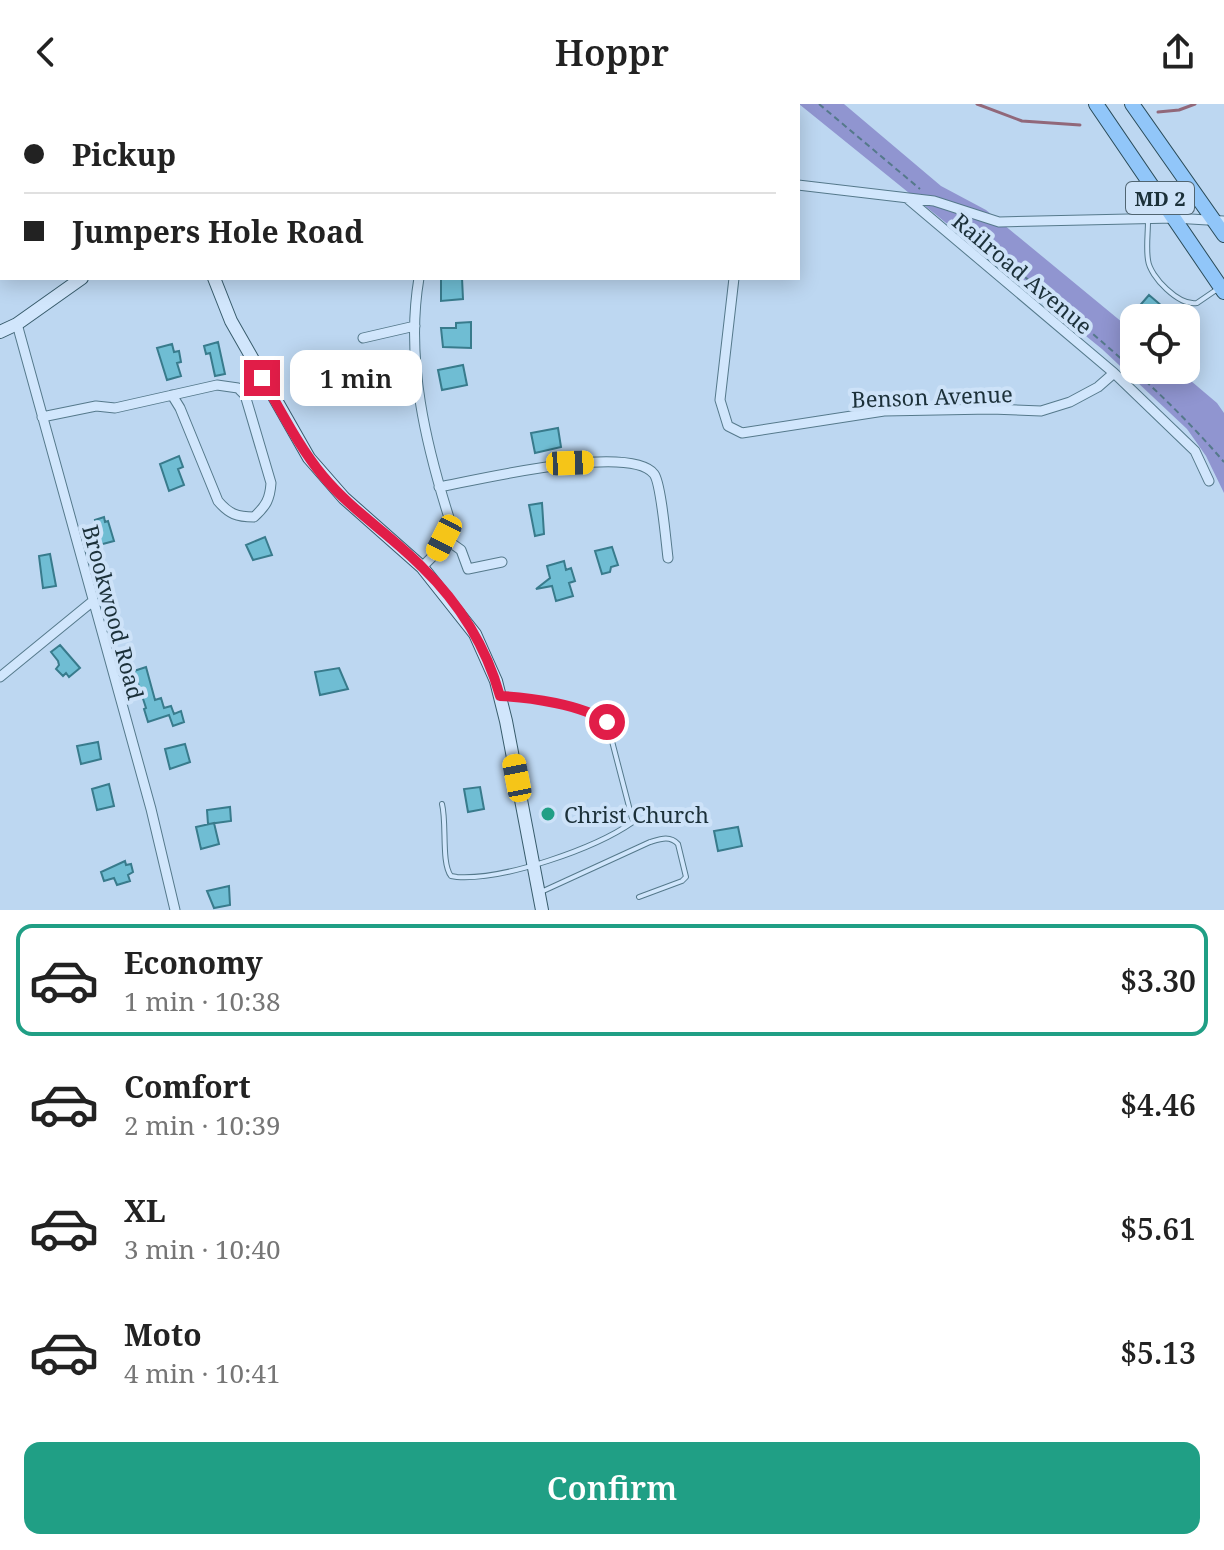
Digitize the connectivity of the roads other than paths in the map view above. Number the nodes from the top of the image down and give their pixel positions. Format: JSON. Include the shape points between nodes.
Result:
{"nodes":[{"id":1,"x":1096,"y":104,"type":"edge"},
{"id":2,"x":1132,"y":104,"type":"edge"},
{"id":3,"x":800,"y":185,"type":"edge"},
{"id":4,"x":908,"y":199,"type":"junction"},
{"id":5,"x":1174,"y":218,"type":"junction"},
{"id":6,"x":1148,"y":219,"type":"junction"},
{"id":7,"x":1219,"y":221,"type":"edge"},
{"id":8,"x":1224,"y":235,"type":"edge"},
{"id":9,"x":79,"y":280,"type":"edge"},
{"id":10,"x":215,"y":280,"type":"edge"},
{"id":11,"x":419,"y":280,"type":"edge"},
{"id":12,"x":734,"y":280,"type":"edge"},
{"id":13,"x":1222,"y":289,"type":"edge"},
{"id":14,"x":17,"y":324,"type":"junction"},
{"id":15,"x":415,"y":326,"type":"junction"},
{"id":16,"x":0,"y":332,"type":"edge"},
{"id":17,"x":363,"y":338,"type":"dead end"},
{"id":18,"x":1114,"y":373,"type":"junction"},
{"id":19,"x":172,"y":395,"type":"junction"},
{"id":20,"x":42,"y":417,"type":"junction"},
{"id":21,"x":1209,"y":481,"type":"dead end"},
{"id":22,"x":439,"y":487,"type":"junction"},
{"id":23,"x":444,"y":538,"type":"junction"},
{"id":24,"x":668,"y":558,"type":"dead end"},
{"id":25,"x":502,"y":562,"type":"dead end"},
{"id":26,"x":422,"y":567,"type":"junction"},
{"id":27,"x":93,"y":601,"type":"junction"},
{"id":28,"x":0,"y":677,"type":"edge"},
{"id":29,"x":500,"y":696,"type":"junction"},
{"id":30,"x":442,"y":804,"type":"dead end"},
{"id":31,"x":533,"y":864,"type":"junction"},
{"id":32,"x":539,"y":893,"type":"junction"},
{"id":33,"x":639,"y":897,"type":"dead end"},
{"id":34,"x":175,"y":910,"type":"edge"},
{"id":35,"x":542,"y":910,"type":"edge"}],
"edges":[{"from":1,"to":5,"type":"main road","number":"MD 2"},
{"from":2,"to":7,"type":"main road","number":"MD 2"},
{"from":3,"to":4,"type":"street"},
{"from":4,"to":6,"type":"street","via":[[934,201],[999,222]]},
{"from":4,"to":18,"type":"street","name":"Railroad Avenue"},
{"from":5,"to":6,"type":"street"},
{"from":5,"to":7,"type":"street"},
{"from":5,"to":13,"type":"main road","number":"MD 2"},
{"from":6,"to":13,"type":"lane","via":[[1148,262],[1176,296],[1197,303]]},
{"from":7,"to":8,"type":"main road","number":"MD 2"},
{"from":9,"to":14,"type":"main road"},
{"from":10,"to":26,"type":"main road","via":[[231,321],[309,458],[344,498]]},
{"from":11,"to":15,"type":"street"},
{"from":12,"to":18,"type":"street","name":"Benson Avenue","via":[[720,400],[728,426],[742,433],[884,411],[1041,411],[1070,402]]},
{"from":14,"to":16,"type":"main road"},
{"from":14,"to":20,"type":"street","name":"Brookwood Road"},
{"from":15,"to":17,"type":"street"},
{"from":15,"to":22,"type":"street","via":[[428,449]]},
{"from":18,"to":21,"type":"street","name":"Railroad Avenue","via":[[1195,451]]},
{"from":19,"to":19,"type":"street","via":[[217,385],[238,388],[245,395],[271,483],[265,508],[254,517],[227,512],[218,501]]},
{"from":19,"to":20,"type":"street"},
{"from":20,"to":27,"type":"street","name":"Brookwood Road"},
{"from":22,"to":23,"type":"street","via":[[451,524]]},
{"from":22,"to":24,"type":"street","via":[[570,463],[646,466],[657,476]]},
{"from":23,"to":25,"type":"street","via":[[461,550],[468,569]]},
{"from":23,"to":26,"type":"street"},
{"from":26,"to":29,"type":"main road","via":[[475,634]]},
{"from":27,"to":28,"type":"street"},
{"from":27,"to":34,"type":"street","name":"Brookwood Road"},
{"from":29,"to":31,"type":"main road"},
{"from":29,"to":31,"type":"lane","via":[[595,714],[607,722],[633,822],[613,836]]},
{"from":30,"to":31,"type":"lane","via":[[451,876],[470,878]]},
{"from":31,"to":32,"type":"main road"},
{"from":32,"to":33,"type":"lane","via":[[650,842],[675,840],[686,877]]},
{"from":32,"to":35,"type":"main road"}]}
